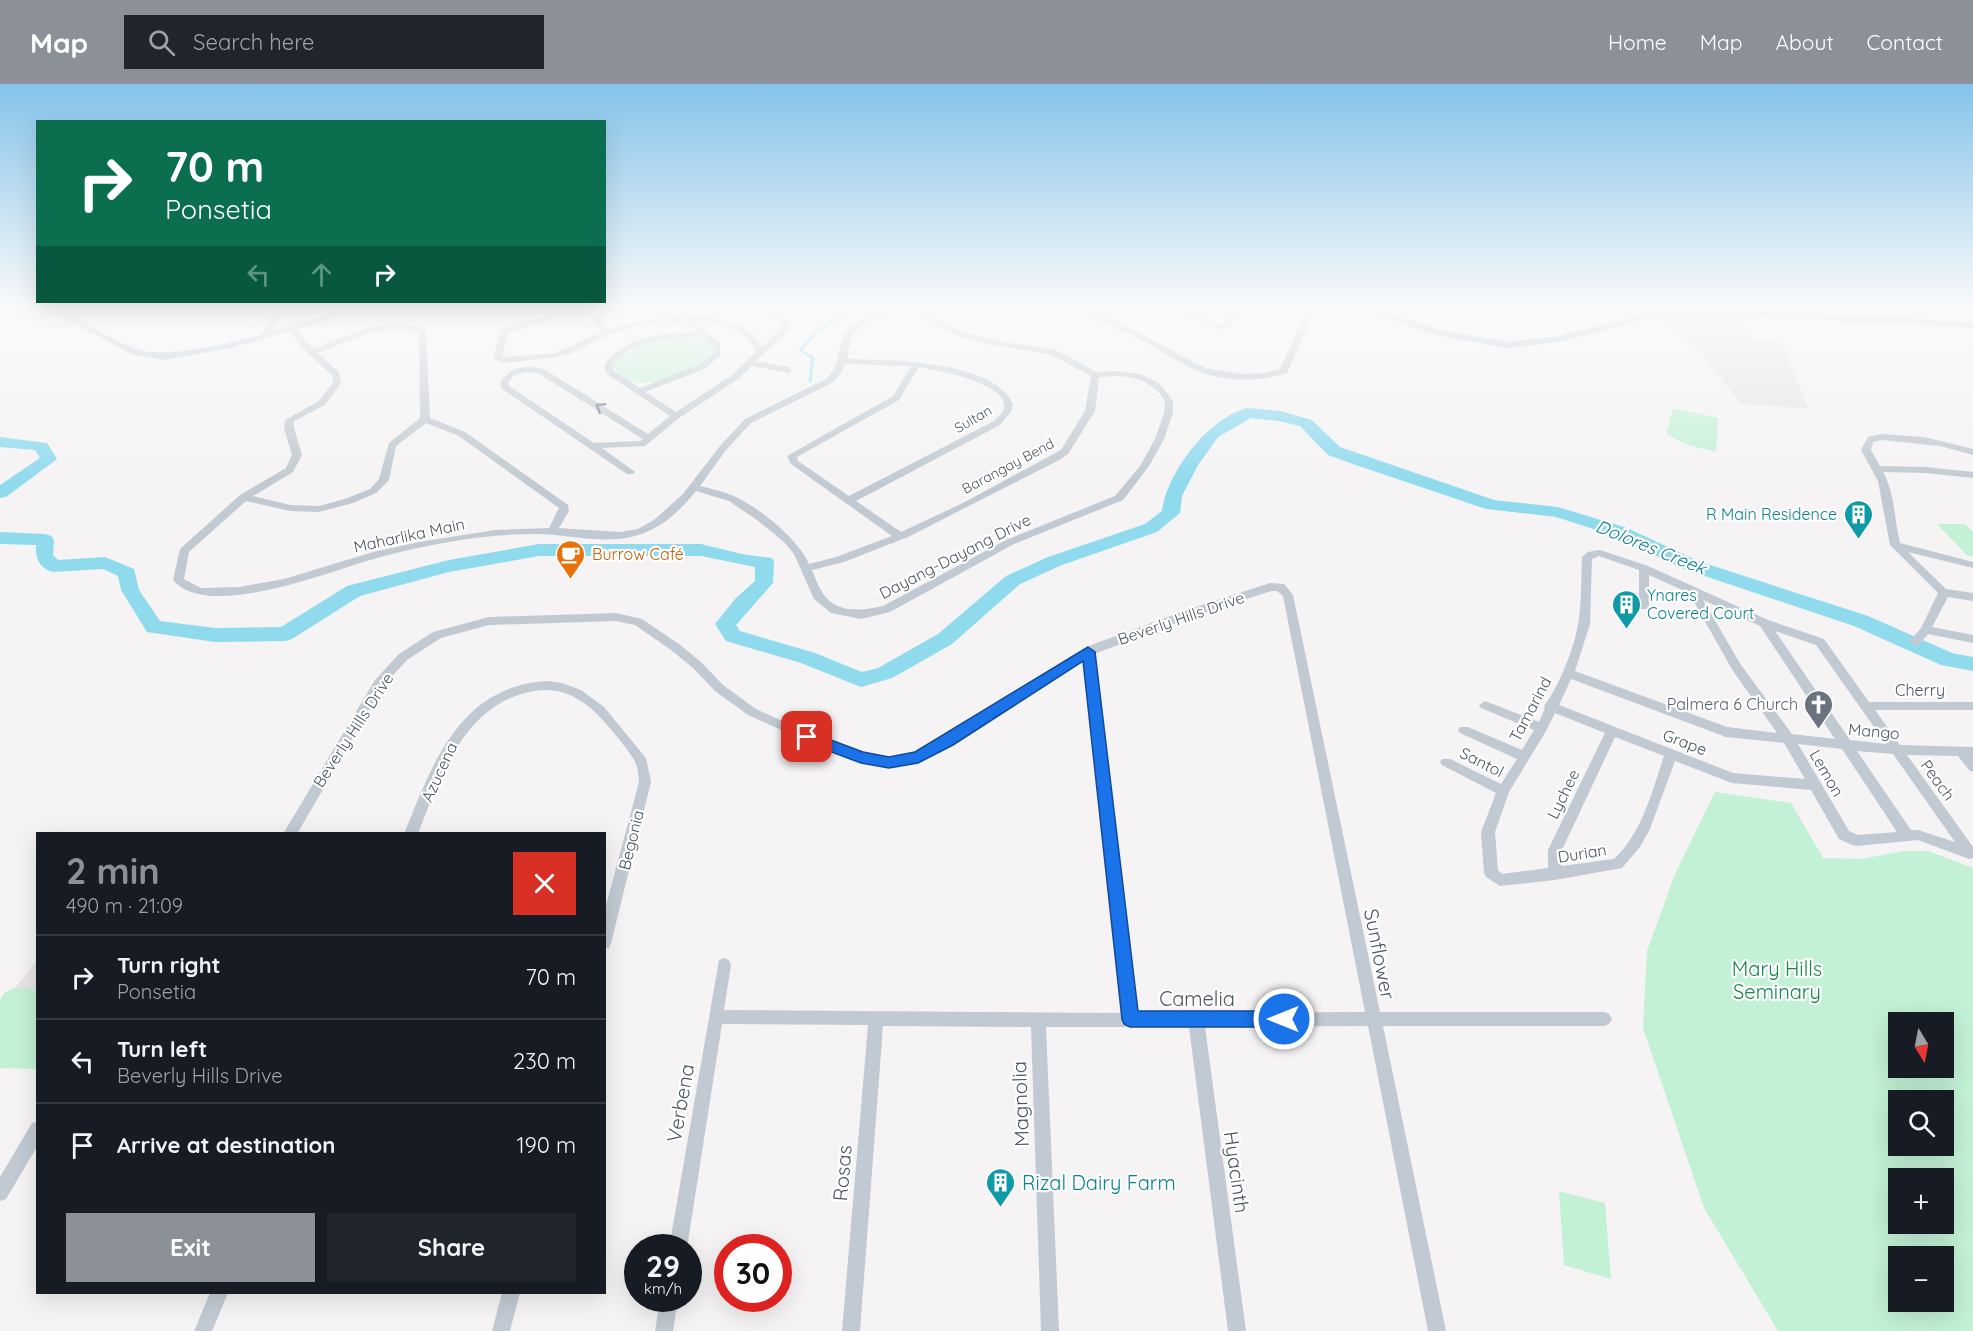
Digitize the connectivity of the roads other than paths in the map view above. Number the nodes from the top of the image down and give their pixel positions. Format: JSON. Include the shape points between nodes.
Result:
{"nodes":[{"id":1,"x":327,"y":366,"type":"edge"},
{"id":2,"x":424,"y":366,"type":"edge"},
{"id":3,"x":608,"y":366,"type":"edge"},
{"id":4,"x":702,"y":366,"type":"edge"},
{"id":5,"x":747,"y":366,"type":"edge"},
{"id":6,"x":768,"y":366,"type":"edge"},
{"id":7,"x":840,"y":366,"type":"edge"},
{"id":8,"x":916,"y":366,"type":"edge"},
{"id":9,"x":926,"y":366,"type":"edge"},
{"id":10,"x":1080,"y":366,"type":"edge"},
{"id":11,"x":1194,"y":366,"type":"edge"},
{"id":12,"x":1286,"y":366,"type":"edge"},
{"id":13,"x":788,"y":370,"type":"dead end"},
{"id":14,"x":1095,"y":375,"type":"junction"},
{"id":15,"x":639,"y":391,"type":"junction"},
{"id":16,"x":676,"y":416,"type":"junction"},
{"id":17,"x":425,"y":419,"type":"junction"},
{"id":18,"x":650,"y":439,"type":"junction"},
{"id":19,"x":592,"y":446,"type":"junction"},
{"id":20,"x":1973,"y":452,"type":"edge"},
{"id":21,"x":1876,"y":469,"type":"junction"},
{"id":22,"x":630,"y":472,"type":"dead end"},
{"id":23,"x":1973,"y":475,"type":"edge"},
{"id":24,"x":694,"y":487,"type":"junction"},
{"id":25,"x":243,"y":496,"type":"junction"},
{"id":26,"x":848,"y":501,"type":"junction"},
{"id":27,"x":552,"y":531,"type":"junction"},
{"id":28,"x":899,"y":537,"type":"junction"},
{"id":29,"x":1895,"y":545,"type":"junction"},
{"id":30,"x":1973,"y":565,"type":"edge"},
{"id":31,"x":807,"y":568,"type":"junction"},
{"id":32,"x":1644,"y":568,"type":"junction"},
{"id":33,"x":1280,"y":587,"type":"joint"},
{"id":34,"x":1693,"y":591,"type":"junction"},
{"id":35,"x":1943,"y":592,"type":"junction"},
{"id":36,"x":1973,"y":597,"type":"edge"},
{"id":37,"x":1644,"y":606,"type":"dead end"},
{"id":38,"x":1764,"y":622,"type":"junction"},
{"id":39,"x":1925,"y":630,"type":"junction"},
{"id":40,"x":1973,"y":639,"type":"edge"},
{"id":41,"x":1915,"y":642,"type":"dead end"},
{"id":42,"x":1088,"y":652,"type":"junction"},
{"id":43,"x":1568,"y":673,"type":"junction"},
{"id":44,"x":1485,"y":705,"type":"dead end"},
{"id":45,"x":1551,"y":706,"type":"junction"},
{"id":46,"x":1867,"y":706,"type":"junction"},
{"id":47,"x":1973,"y":706,"type":"edge"},
{"id":48,"x":1542,"y":728,"type":"junction"},
{"id":49,"x":1464,"y":730,"type":"dead end"},
{"id":50,"x":1612,"y":731,"type":"junction"},
{"id":51,"x":1789,"y":740,"type":"junction"},
{"id":52,"x":1845,"y":746,"type":"junction"},
{"id":53,"x":1896,"y":750,"type":"junction"},
{"id":54,"x":1968,"y":752,"type":"edge"},
{"id":55,"x":1671,"y":755,"type":"junction"},
{"id":56,"x":1523,"y":756,"type":"junction"},
{"id":57,"x":1446,"y":762,"type":"dead end"},
{"id":58,"x":1973,"y":767,"type":"edge"},
{"id":59,"x":644,"y":770,"type":"joint"},
{"id":60,"x":1814,"y":786,"type":"junction"},
{"id":61,"x":1503,"y":791,"type":"junction"},
{"id":62,"x":291,"y":832,"type":"edge"},
{"id":63,"x":412,"y":832,"type":"edge"},
{"id":64,"x":1906,"y":834,"type":"junction"},
{"id":65,"x":1972,"y":854,"type":"edge"},
{"id":66,"x":1555,"y":874,"type":"junction"},
{"id":67,"x":1500,"y":880,"type":"joint"},
{"id":68,"x":606,"y":935,"type":"edge"},
{"id":69,"x":724,"y":965,"type":"dead end"},
{"id":70,"x":718,"y":1017,"type":"junction"},
{"id":71,"x":876,"y":1018,"type":"junction"},
{"id":72,"x":1604,"y":1018,"type":"dead end"},
{"id":73,"x":1130,"y":1019,"type":"junction"},
{"id":74,"x":1196,"y":1019,"type":"junction"},
{"id":75,"x":1038,"y":1020,"type":"junction"},
{"id":76,"x":1373,"y":1020,"type":"junction"},
{"id":77,"x":36,"y":1132,"type":"edge"},
{"id":78,"x":0,"y":1193,"type":"edge"},
{"id":79,"x":680,"y":1234,"type":"edge"},
{"id":80,"x":219,"y":1294,"type":"edge"},
{"id":81,"x":511,"y":1294,"type":"edge"},
{"id":82,"x":667,"y":1312,"type":"edge"},
{"id":83,"x":203,"y":1331,"type":"edge"},
{"id":84,"x":501,"y":1331,"type":"edge"},
{"id":85,"x":664,"y":1331,"type":"edge"},
{"id":86,"x":851,"y":1331,"type":"edge"},
{"id":87,"x":1050,"y":1331,"type":"edge"},
{"id":88,"x":1238,"y":1331,"type":"edge"},
{"id":89,"x":1437,"y":1331,"type":"edge"}],
"edges":[{"from":1,"to":25,"type":"street","name":"Maharlika Main","via":[[336,374],[337,383],[321,403],[290,420],[297,455],[290,470]]},
{"from":2,"to":17,"type":"street"},
{"from":3,"to":15,"type":"street","via":[[610,372]]},
{"from":4,"to":15,"type":"street"},
{"from":5,"to":16,"type":"street"},
{"from":6,"to":13,"type":"street"},
{"from":7,"to":24,"type":"street","name":"Maharlika Main","via":[[829,381],[738,429]]},
{"from":8,"to":26,"type":"street","via":[[896,398],[792,456],[794,462]]},
{"from":9,"to":26,"type":"street","name":"Sultan","via":[[967,376],[994,388],[1009,402],[1008,413],[998,423]]},
{"from":10,"to":14,"type":"street"},
{"from":11,"to":12,"type":"street","via":[[1215,374],[1259,377],[1274,376]]},
{"from":14,"to":28,"type":"street","name":"Barangay Bend","via":[[1090,411],[1065,452]]},
{"from":14,"to":31,"type":"street","name":"Dayang-Dayang Drive","via":[[1109,372],[1147,380],[1161,389],[1169,401],[1166,425],[1132,485],[1119,498],[1010,542],[886,609],[861,615],[835,610],[818,596]]},
{"from":15,"to":16,"type":"street"},
{"from":16,"to":18,"type":"street"},
{"from":17,"to":25,"type":"street","via":[[392,445],[384,480],[373,491],[319,509],[290,508]]},
{"from":17,"to":27,"type":"street","via":[[462,434],[564,507]]},
{"from":18,"to":19,"type":"street","via":[[635,446]]},
{"from":18,"to":19,"type":"street","one_way":true,"via":[[541,371],[529,369],[507,375],[505,387]]},
{"from":19,"to":22,"type":"street"},
{"from":20,"to":21,"type":"street","via":[[1954,444],[1873,438],[1866,450]]},
{"from":21,"to":23,"type":"street"},
{"from":21,"to":29,"type":"street","via":[[1887,495]]},
{"from":24,"to":27,"type":"street","name":"Maharlika Main","via":[[644,531],[621,537]]},
{"from":24,"to":31,"type":"street","name":"Dayang-Dayang Drive","via":[[733,499],[761,518],[788,540]]},
{"from":25,"to":27,"type":"street","name":"Maharlika Main","via":[[184,551],[178,580],[196,591],[234,592],[419,545],[496,533]]},
{"from":26,"to":28,"type":"street"},
{"from":28,"to":31,"type":"street","name":"Barangay Bend","via":[[846,559]]},
{"from":29,"to":30,"type":"street"},
{"from":29,"to":35,"type":"street"},
{"from":32,"to":34,"type":"street"},
{"from":32,"to":37,"type":"street"},
{"from":32,"to":43,"type":"street","name":"Tamarind","via":[[1600,553],[1587,557],[1584,624]]},
{"from":33,"to":42,"type":"street","name":"Beverly Hills Drive","via":[[1191,613]]},
{"from":33,"to":76,"type":"street","name":"Sunflower","via":[[1288,595]]},
{"from":34,"to":38,"type":"street"},
{"from":34,"to":51,"type":"street","name":"Lemon","via":[[1737,668]]},
{"from":35,"to":36,"type":"street"},
{"from":35,"to":39,"type":"street"},
{"from":38,"to":46,"type":"street","name":"Peach","via":[[1824,645]]},
{"from":38,"to":52,"type":"street"},
{"from":39,"to":40,"type":"street"},
{"from":39,"to":41,"type":"street"},
{"from":42,"to":62,"type":"street","name":"Beverly Hills Drive","via":[[948,741],[918,757],[889,762],[861,757],[752,712],[675,647],[638,622],[616,617],[489,621],[437,635],[403,657],[380,683]]},
{"from":42,"to":73,"type":"street"},
{"from":43,"to":45,"type":"street","name":"Tamarind"},
{"from":43,"to":51,"type":"street","name":"Mango","via":[[1726,732]]},
{"from":44,"to":48,"type":"street"},
{"from":45,"to":48,"type":"street","name":"Tamarind"},
{"from":45,"to":50,"type":"street","name":"Grape"},
{"from":46,"to":47,"type":"street","name":"Cherry"},
{"from":46,"to":53,"type":"street","name":"Peach"},
{"from":48,"to":56,"type":"street","name":"Tamarind"},
{"from":49,"to":56,"type":"street"},
{"from":50,"to":55,"type":"street","name":"Grape"},
{"from":50,"to":66,"type":"street","name":"Lychee","via":[[1554,850]]},
{"from":51,"to":52,"type":"street","name":"Mango"},
{"from":51,"to":60,"type":"street","name":"Lemon"},
{"from":52,"to":53,"type":"street","name":"Mango"},
{"from":52,"to":64,"type":"street"},
{"from":53,"to":54,"type":"street","name":"Mango"},
{"from":53,"to":65,"type":"street","name":"Peach"},
{"from":54,"to":58,"type":"street"},
{"from":55,"to":60,"type":"street","name":"Grape","via":[[1732,778]]},
{"from":55,"to":66,"type":"street","name":"Durian","via":[[1645,824],[1626,858],[1606,868]]},
{"from":56,"to":61,"type":"street","name":"Tamarind"},
{"from":57,"to":61,"type":"street","name":"Santol"},
{"from":59,"to":63,"type":"street","name":"Azucena","via":[[642,761],[598,707],[585,697],[559,686],[516,690],[477,711],[455,736]]},
{"from":59,"to":68,"type":"street","name":"Begonia","via":[[645,782]]},
{"from":60,"to":64,"type":"street","name":"Lemon","via":[[1844,835],[1862,840]]},
{"from":61,"to":67,"type":"street","name":"Tamarind","via":[[1488,832],[1491,873]]},
{"from":64,"to":65,"type":"street","via":[[1932,838]]},
{"from":66,"to":67,"type":"street","name":"Durian"},
{"from":69,"to":70,"type":"street","name":"Verbena"},
{"from":70,"to":71,"type":"street","name":"Camelia"},
{"from":70,"to":79,"type":"street","name":"Verbena"},
{"from":71,"to":75,"type":"street","name":"Camelia"},
{"from":71,"to":86,"type":"street","name":"Rosas"},
{"from":72,"to":76,"type":"street","name":"Camelia"},
{"from":73,"to":74,"type":"street","name":"Camelia"},
{"from":73,"to":75,"type":"street","name":"Camelia"},
{"from":74,"to":76,"type":"street","name":"Camelia"},
{"from":74,"to":88,"type":"street","name":"Hyacinth"},
{"from":75,"to":87,"type":"street","name":"Magnolia"},
{"from":76,"to":89,"type":"street","name":"Sunflower"},
{"from":77,"to":78,"type":"street"},
{"from":80,"to":83,"type":"street"},
{"from":81,"to":84,"type":"street"},
{"from":82,"to":85,"type":"street"}]}
